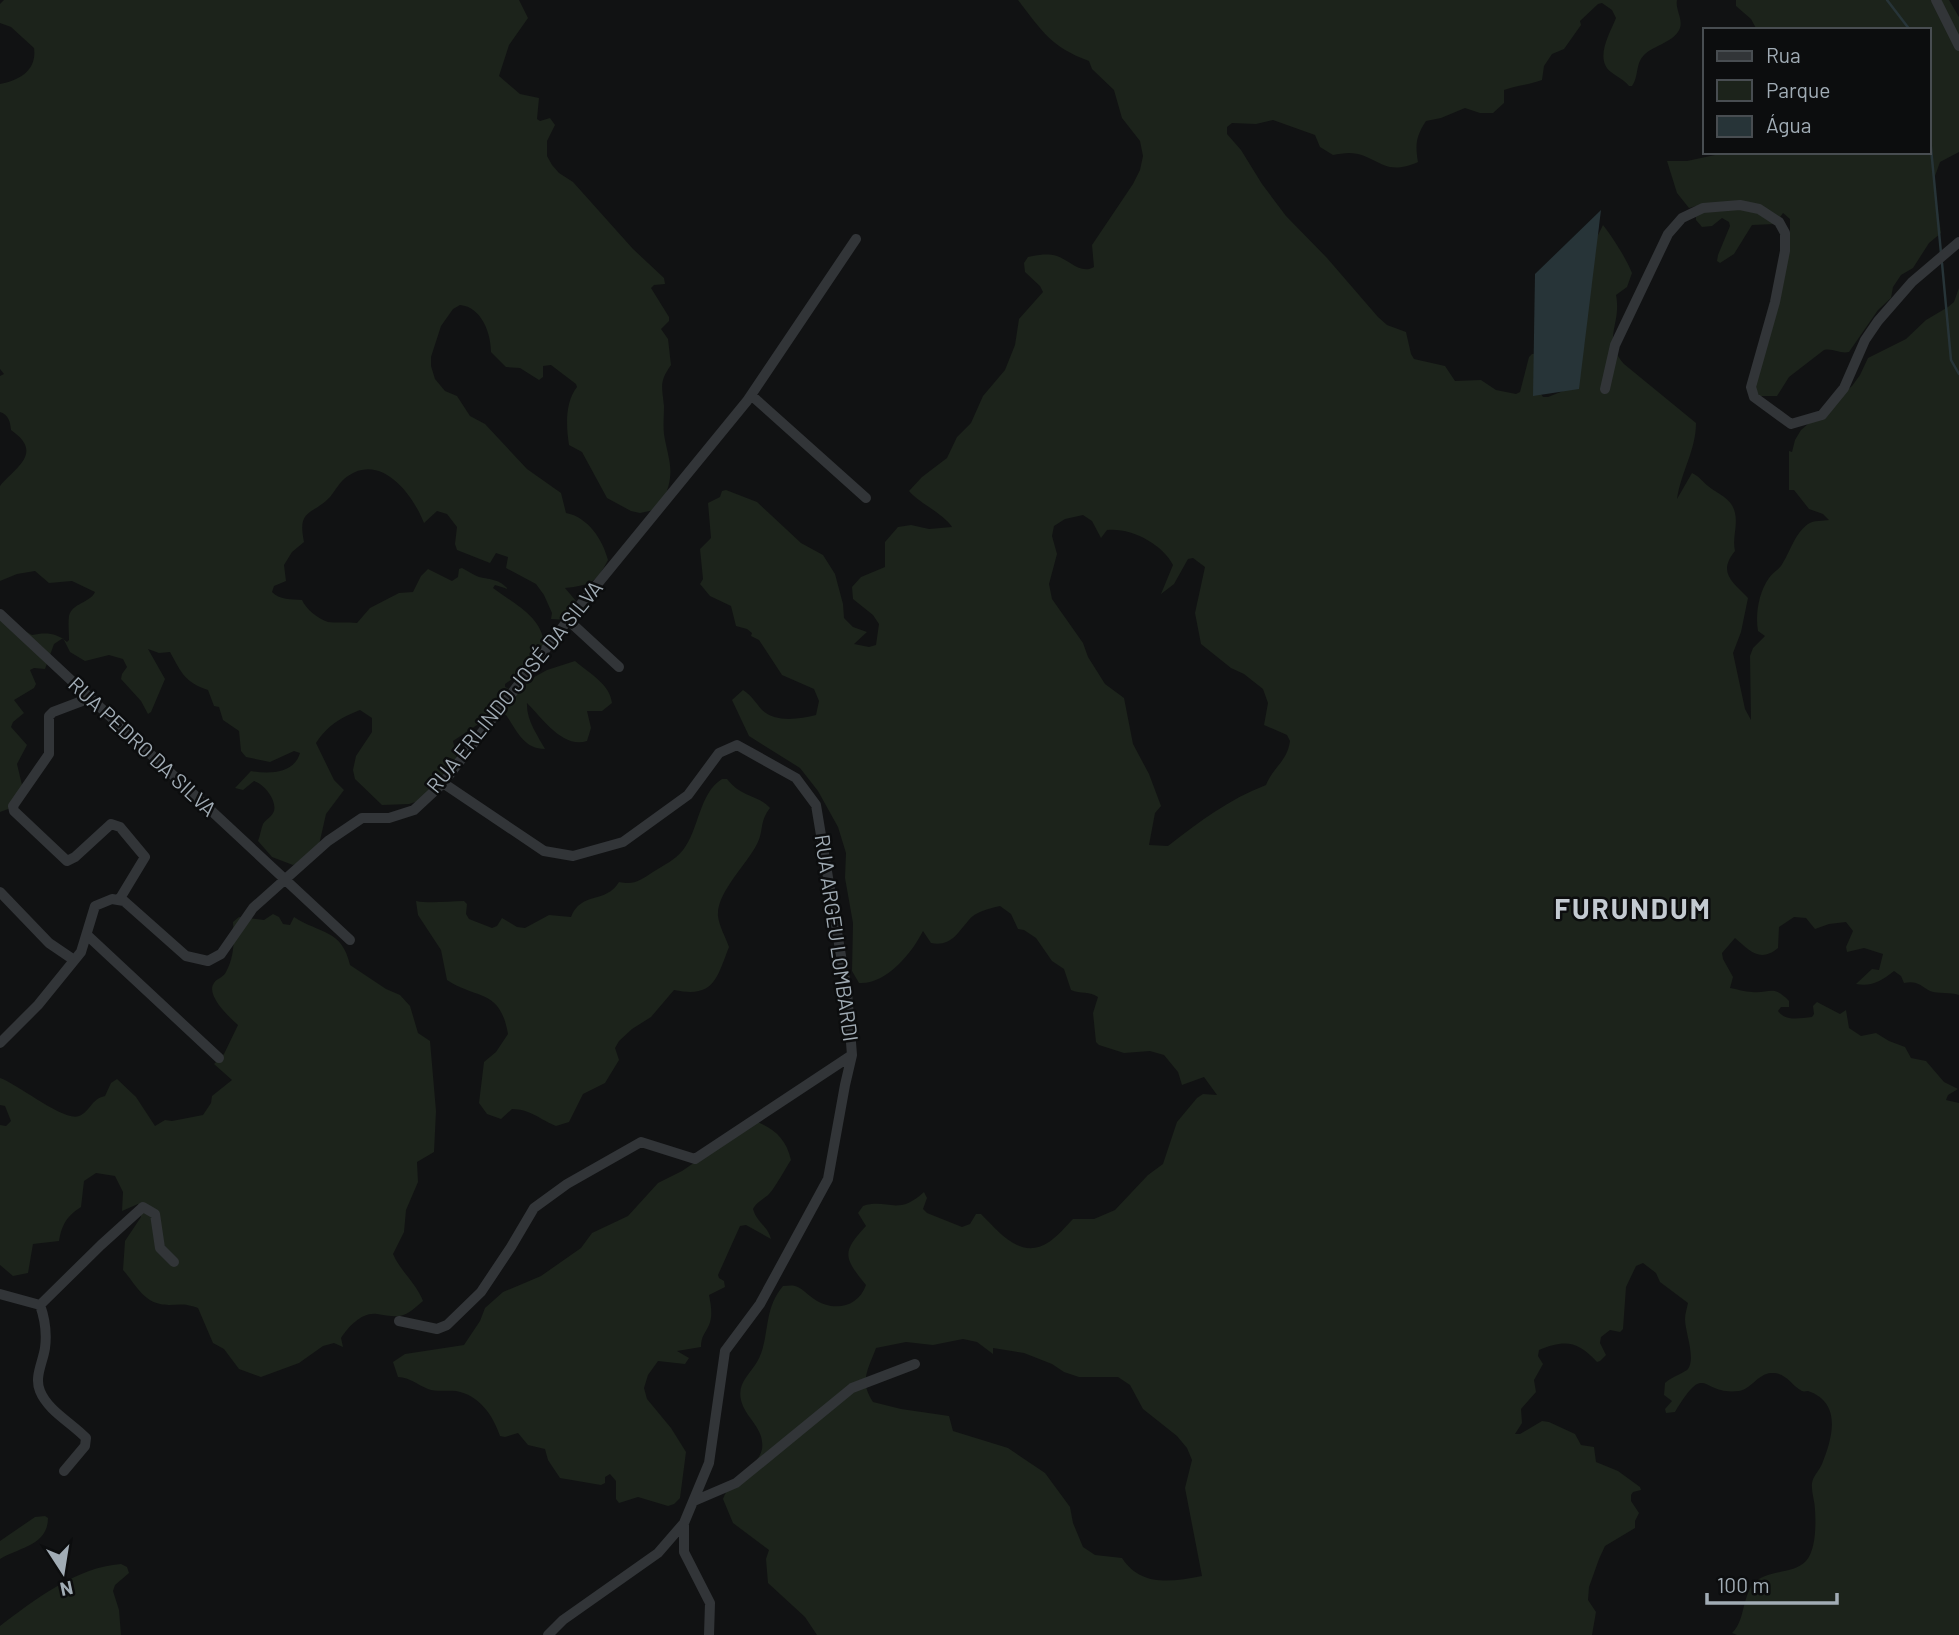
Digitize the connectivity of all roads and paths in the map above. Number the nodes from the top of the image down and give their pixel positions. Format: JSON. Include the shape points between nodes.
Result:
{"nodes":[{"id":1,"x":1936,"y":0,"type":"edge"},
{"id":2,"x":1959,"y":46,"type":"edge"},
{"id":3,"x":856,"y":239,"type":"dead end"},
{"id":4,"x":1959,"y":242,"type":"edge"},
{"id":5,"x":1605,"y":388,"type":"dead end"},
{"id":6,"x":751,"y":395,"type":"junction"},
{"id":7,"x":866,"y":498,"type":"dead end"},
{"id":8,"x":0,"y":614,"type":"edge"},
{"id":9,"x":568,"y":620,"type":"junction"},
{"id":10,"x":619,"y":667,"type":"dead end"},
{"id":11,"x":90,"y":698,"type":"junction"},
{"id":12,"x":443,"y":783,"type":"junction"},
{"id":13,"x":284,"y":879,"type":"junction"},
{"id":14,"x":0,"y":892,"type":"edge"},
{"id":15,"x":119,"y":900,"type":"junction"},
{"id":16,"x":86,"y":934,"type":"junction"},
{"id":17,"x":350,"y":940,"type":"dead end"},
{"id":18,"x":74,"y":960,"type":"junction"},
{"id":19,"x":0,"y":1043,"type":"edge"},
{"id":20,"x":852,"y":1055,"type":"junction"},
{"id":21,"x":219,"y":1058,"type":"dead end"},
{"id":22,"x":174,"y":1262,"type":"dead end"},
{"id":23,"x":0,"y":1294,"type":"edge"},
{"id":24,"x":40,"y":1305,"type":"junction"},
{"id":25,"x":399,"y":1321,"type":"dead end"},
{"id":26,"x":915,"y":1364,"type":"dead end"},
{"id":27,"x":64,"y":1471,"type":"dead end"},
{"id":28,"x":694,"y":1501,"type":"junction"},
{"id":29,"x":684,"y":1523,"type":"junction"},
{"id":30,"x":548,"y":1635,"type":"edge"},
{"id":31,"x":709,"y":1635,"type":"edge"}],
"edges":[{"from":1,"to":2,"type":"street"},
{"from":3,"to":6,"type":"street","name":"RUA ERLINDO JOSÉ DA SILVA"},
{"from":4,"to":5,"type":"street","via":[[1912,282],[1878,321],[1844,388],[1822,415],[1791,424],[1754,397],[1751,387],[1775,302],[1785,233],[1779,222],[1759,209],[1741,205],[1703,208],[1682,218],[1668,234],[1615,345]]},
{"from":6,"to":7,"type":"street"},
{"from":6,"to":9,"type":"street","name":"RUA ERLINDO JOSÉ DA SILVA"},
{"from":8,"to":11,"type":"street","name":"RUA PEDRO DA SILVA"},
{"from":9,"to":10,"type":"street"},
{"from":9,"to":12,"type":"street","name":"RUA ERLINDO JOSÉ DA SILVA"},
{"from":11,"to":13,"type":"street","name":"RUA PEDRO DA SILVA"},
{"from":11,"to":15,"type":"street","via":[[49,716],[49,754],[13,809],[67,861],[111,824],[120,827],[145,860]]},
{"from":12,"to":13,"type":"street","name":"RUA ERLINDO JOSÉ DA SILVA","via":[[414,810],[389,818],[362,818]]},
{"from":12,"to":20,"type":"street","name":"RUA ARGEU LOMBARDI","via":[[544,851],[573,856],[623,842],[688,795],[719,753],[737,745],[796,778],[816,805],[847,992]]},
{"from":13,"to":15,"type":"street","name":"RUA ERLINDO JOSÉ DA SILVA","via":[[253,908],[221,954],[208,961],[186,956]]},
{"from":13,"to":17,"type":"street","name":"RUA PEDRO DA SILVA"},
{"from":14,"to":18,"type":"street","via":[[49,943]]},
{"from":15,"to":16,"type":"street","via":[[95,906]]},
{"from":16,"to":18,"type":"street"},
{"from":16,"to":21,"type":"street"},
{"from":18,"to":19,"type":"street"},
{"from":20,"to":25,"type":"street","via":[[695,1159],[642,1142],[567,1184],[534,1208],[481,1292],[447,1325],[437,1329]]},
{"from":20,"to":28,"type":"street","name":"RUA ARGEU LOMBARDI","via":[[828,1179],[760,1304],[725,1352],[709,1463]]},
{"from":22,"to":24,"type":"street","via":[[160,1248],[155,1214],[143,1207]]},
{"from":23,"to":24,"type":"street"},
{"from":24,"to":27,"type":"street","via":[[46,1319],[46,1347],[37,1382],[40,1391],[86,1438],[85,1446]]},
{"from":26,"to":28,"type":"street","via":[[852,1388],[736,1483]]},
{"from":28,"to":29,"type":"street","name":"RUA ARGEU LOMBARDI"},
{"from":29,"to":30,"type":"street","name":"RUA ARGEU LOMBARDI","via":[[659,1553]]},
{"from":29,"to":31,"type":"street","via":[[684,1552],[710,1603]]}]}
